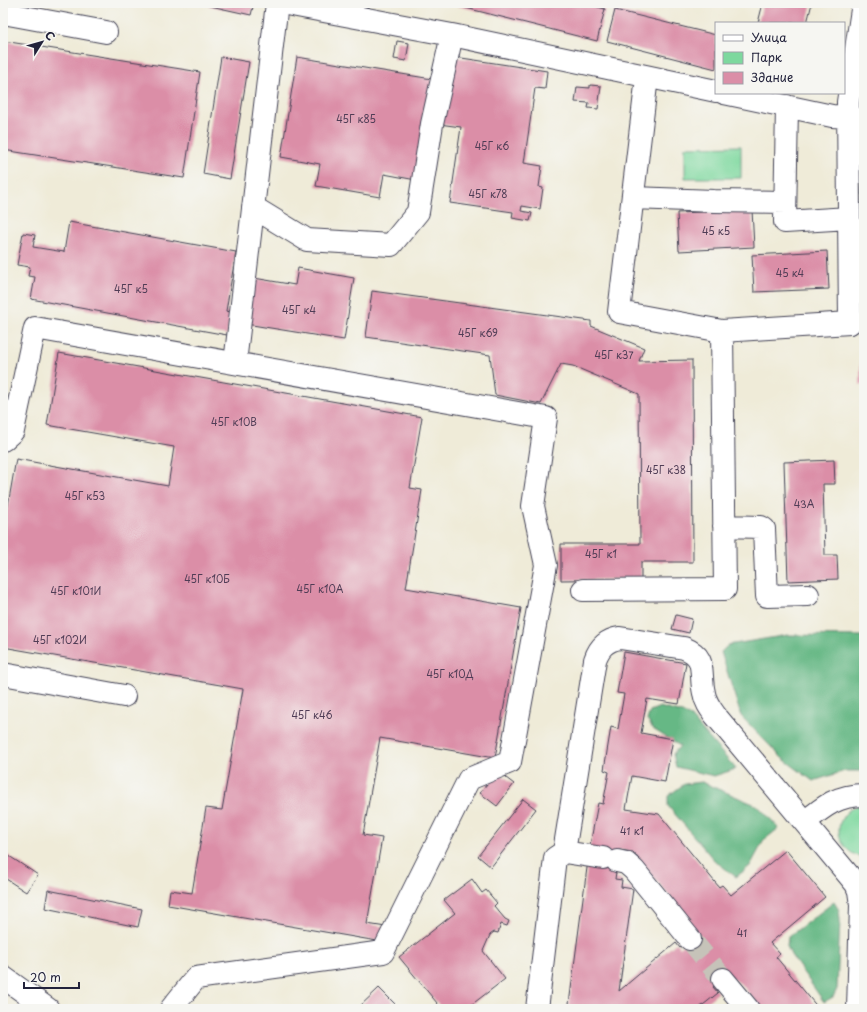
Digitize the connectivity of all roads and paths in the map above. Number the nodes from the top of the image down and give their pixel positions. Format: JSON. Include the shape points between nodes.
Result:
{"nodes":[{"id":1,"x":277,"y":3,"type":"edge"},
{"id":2,"x":281,"y":3,"type":"edge"},
{"id":3,"x":863,"y":3,"type":"edge"},
{"id":4,"x":3,"y":14,"type":"edge"},
{"id":5,"x":106,"y":32,"type":"dead end"},
{"id":6,"x":452,"y":36,"type":"junction"},
{"id":7,"x":647,"y":77,"type":"junction"},
{"id":8,"x":715,"y":91,"type":"edge"},
{"id":9,"x":729,"y":94,"type":"edge"},
{"id":10,"x":787,"y":106,"type":"junction"},
{"id":11,"x":856,"y":118,"type":"edge"},
{"id":12,"x":633,"y":198,"type":"junction"},
{"id":13,"x":785,"y":202,"type":"junction"},
{"id":14,"x":253,"y":207,"type":"junction"},
{"id":15,"x":849,"y":218,"type":"junction"},
{"id":16,"x":722,"y":331,"type":"junction"},
{"id":17,"x":235,"y":363,"type":"junction"},
{"id":18,"x":3,"y":440,"type":"edge"},
{"id":19,"x":724,"y":526,"type":"junction"},
{"id":20,"x":583,"y":590,"type":"dead end"},
{"id":21,"x":808,"y":595,"type":"dead end"},
{"id":22,"x":3,"y":674,"type":"edge"},
{"id":23,"x":124,"y":696,"type":"dead end"},
{"id":24,"x":864,"y":795,"type":"edge"},
{"id":25,"x":805,"y":822,"type":"junction"},
{"id":26,"x":564,"y":852,"type":"junction"},
{"id":27,"x":858,"y":873,"type":"edge"},
{"id":28,"x":690,"y":939,"type":"tunnel mouth"},
{"id":29,"x":3,"y":976,"type":"edge"},
{"id":30,"x":723,"y":979,"type":"tunnel mouth"},
{"id":31,"x":48,"y":1009,"type":"edge"},
{"id":32,"x":171,"y":1009,"type":"edge"},
{"id":33,"x":537,"y":1009,"type":"edge"},
{"id":34,"x":748,"y":1009,"type":"edge"},
{"id":35,"x":858,"y":1009,"type":"edge"}],
"edges":[{"from":1,"to":14,"type":"street"},
{"from":2,"to":6,"type":"street"},
{"from":3,"to":11,"type":"street","via":[[848,102]]},
{"from":4,"to":5,"type":"street"},
{"from":6,"to":7,"type":"street"},
{"from":6,"to":14,"type":"street","via":[[432,124],[418,212],[391,245],[308,240]]},
{"from":7,"to":8,"type":"street"},
{"from":7,"to":12,"type":"street"},
{"from":9,"to":10,"type":"street"},
{"from":10,"to":11,"type":"street","via":[[832,116]]},
{"from":10,"to":13,"type":"street"},
{"from":11,"to":15,"type":"street","via":[[848,148]]},
{"from":12,"to":13,"type":"street"},
{"from":12,"to":16,"type":"street","via":[[620,312]]},
{"from":13,"to":15,"type":"street","via":[[785,222]]},
{"from":14,"to":17,"type":"street"},
{"from":15,"to":16,"type":"street","via":[[850,323]]},
{"from":16,"to":19,"type":"street"},
{"from":17,"to":18,"type":"street","via":[[35,328],[13,431]]},
{"from":17,"to":32,"type":"street","via":[[546,418],[533,506],[546,565],[510,762],[469,778],[382,952],[196,978]]},
{"from":19,"to":20,"type":"street","via":[[725,589]]},
{"from":19,"to":21,"type":"street","via":[[764,529],[767,596]]},
{"from":22,"to":23,"type":"street"},
{"from":24,"to":25,"type":"street","via":[[854,795],[832,802]]},
{"from":25,"to":26,"type":"street","via":[[710,708],[704,692],[698,656],[684,648],[626,638],[615,639],[602,647],[595,660]]},
{"from":25,"to":27,"type":"street"},
{"from":26,"to":28,"type":"street","via":[[626,863]]},
{"from":26,"to":33,"type":"street","via":[[555,858]]},
{"from":27,"to":35,"type":"street","via":[[861,905]]},
{"from":29,"to":31,"type":"street"},
{"from":30,"to":34,"type":"street"}]}
